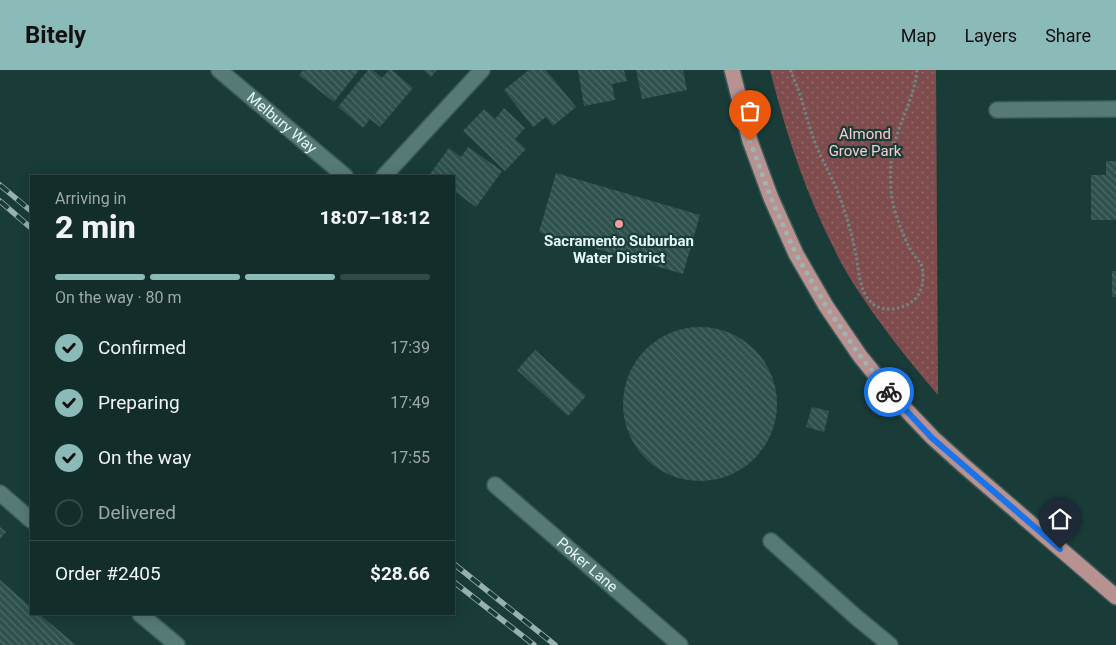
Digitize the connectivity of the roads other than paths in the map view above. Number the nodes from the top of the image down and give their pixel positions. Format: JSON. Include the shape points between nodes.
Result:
{"nodes":[{"id":1,"x":219,"y":70,"type":"edge"},
{"id":2,"x":482,"y":70,"type":"edge"},
{"id":3,"x":732,"y":70,"type":"edge"},
{"id":4,"x":1116,"y":109,"type":"edge"},
{"id":5,"x":998,"y":110,"type":"dead end"},
{"id":6,"x":344,"y":175,"type":"edge"},
{"id":7,"x":385,"y":175,"type":"edge"},
{"id":8,"x":495,"y":484,"type":"dead end"},
{"id":9,"x":0,"y":493,"type":"edge"},
{"id":10,"x":30,"y":519,"type":"edge"},
{"id":11,"x":771,"y":541,"type":"dead end"},
{"id":12,"x":1116,"y":597,"type":"edge"},
{"id":13,"x":141,"y":615,"type":"edge"},
{"id":14,"x":177,"y":645,"type":"edge"},
{"id":15,"x":680,"y":645,"type":"edge"},
{"id":16,"x":890,"y":645,"type":"edge"}],
"edges":[{"from":1,"to":6,"type":"street","name":"Melbury Way"},
{"from":2,"to":7,"type":"street"},
{"from":3,"to":12,"type":"main road","via":[[750,141],[796,254],[860,356],[932,438]]},
{"from":4,"to":5,"type":"street"},
{"from":8,"to":15,"type":"street","name":"Poker Lane"},
{"from":9,"to":10,"type":"street"},
{"from":11,"to":16,"type":"street"},
{"from":13,"to":14,"type":"street"}]}
